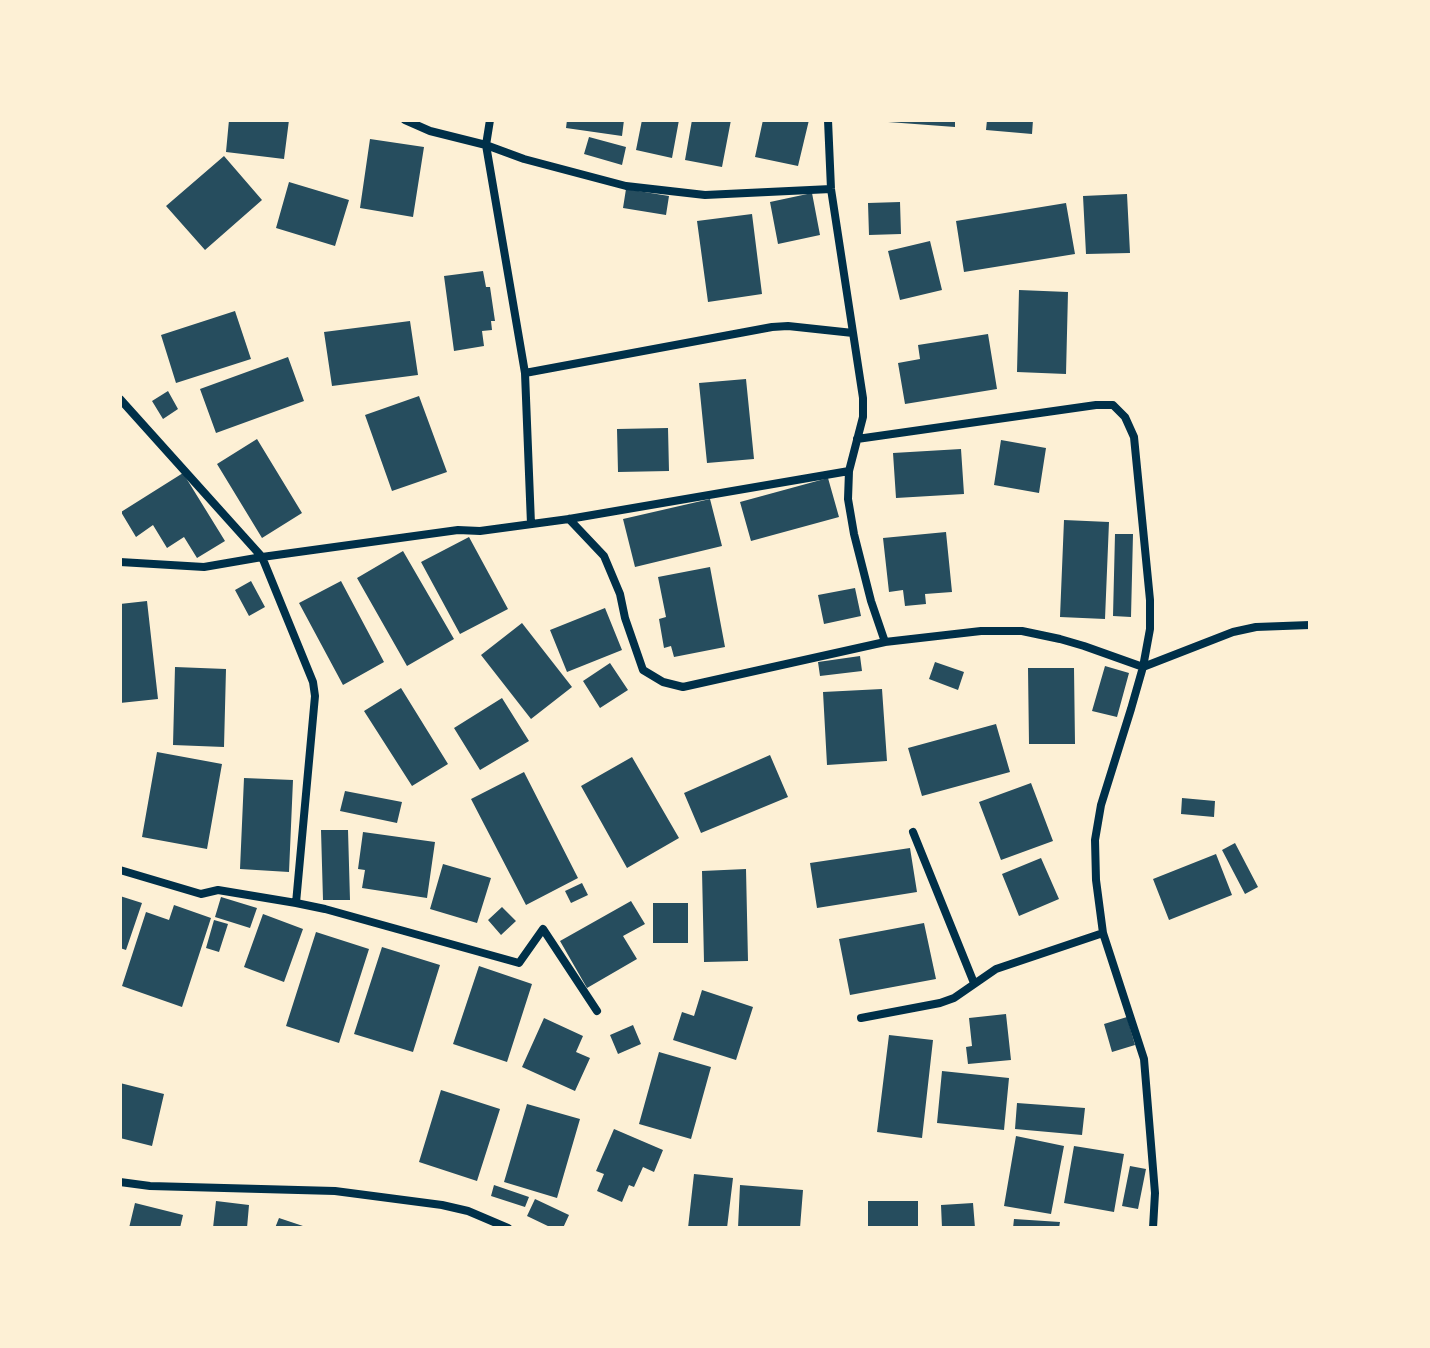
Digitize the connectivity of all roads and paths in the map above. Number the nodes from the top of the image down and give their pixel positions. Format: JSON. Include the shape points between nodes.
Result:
{"nodes":[{"id":1,"x":405,"y":120,"type":"edge"},
{"id":2,"x":490,"y":120,"type":"edge"},
{"id":3,"x":828,"y":120,"type":"edge"},
{"id":4,"x":486,"y":145,"type":"junction"},
{"id":5,"x":831,"y":189,"type":"junction"},
{"id":6,"x":853,"y":333,"type":"junction"},
{"id":7,"x":525,"y":373,"type":"junction"},
{"id":8,"x":120,"y":399,"type":"edge"},
{"id":9,"x":857,"y":439,"type":"junction"},
{"id":10,"x":849,"y":471,"type":"junction"},
{"id":11,"x":569,"y":519,"type":"junction"},
{"id":12,"x":531,"y":524,"type":"junction"},
{"id":13,"x":262,"y":557,"type":"junction"},
{"id":14,"x":120,"y":562,"type":"edge"},
{"id":15,"x":1310,"y":625,"type":"edge"},
{"id":16,"x":885,"y":642,"type":"junction"},
{"id":17,"x":1143,"y":667,"type":"junction"},
{"id":18,"x":913,"y":832,"type":"dead end"},
{"id":19,"x":120,"y":870,"type":"edge"},
{"id":20,"x":296,"y":903,"type":"junction"},
{"id":21,"x":1103,"y":933,"type":"junction"},
{"id":22,"x":974,"y":983,"type":"junction"},
{"id":23,"x":597,"y":1011,"type":"dead end"},
{"id":24,"x":861,"y":1018,"type":"dead end"},
{"id":25,"x":120,"y":1182,"type":"edge"},
{"id":26,"x":508,"y":1228,"type":"edge"},
{"id":27,"x":1153,"y":1228,"type":"edge"}],
"edges":[{"from":1,"to":4,"type":"street"},
{"from":2,"to":4,"type":"street"},
{"from":3,"to":5,"type":"street"},
{"from":4,"to":5,"type":"street","via":[[626,186],[672,193]]},
{"from":4,"to":7,"type":"street"},
{"from":5,"to":6,"type":"street"},
{"from":6,"to":7,"type":"street","via":[[772,327]]},
{"from":6,"to":9,"type":"street","via":[[863,398]]},
{"from":7,"to":12,"type":"street"},
{"from":8,"to":13,"type":"street"},
{"from":9,"to":10,"type":"street"},
{"from":9,"to":17,"type":"street","via":[[1113,405],[1134,437],[1150,600]]},
{"from":10,"to":11,"type":"street"},
{"from":10,"to":16,"type":"street","via":[[854,534]]},
{"from":11,"to":12,"type":"street"},
{"from":11,"to":16,"type":"street","via":[[604,556],[643,670],[663,682],[701,684]]},
{"from":12,"to":13,"type":"street"},
{"from":13,"to":14,"type":"street","via":[[204,567]]},
{"from":13,"to":20,"type":"street","via":[[315,696]]},
{"from":15,"to":17,"type":"street","via":[[1233,632]]},
{"from":16,"to":17,"type":"street","via":[[1022,631]]},
{"from":17,"to":21,"type":"street","via":[[1095,840]]},
{"from":18,"to":22,"type":"street"},
{"from":19,"to":20,"type":"street","via":[[201,894],[218,890]]},
{"from":20,"to":23,"type":"street","via":[[519,963],[543,929]]},
{"from":21,"to":22,"type":"street","via":[[996,969]]},
{"from":21,"to":27,"type":"street","via":[[1144,1059]]},
{"from":22,"to":24,"type":"street","via":[[940,1003]]},
{"from":25,"to":26,"type":"street","via":[[335,1191],[442,1205]]}]}
